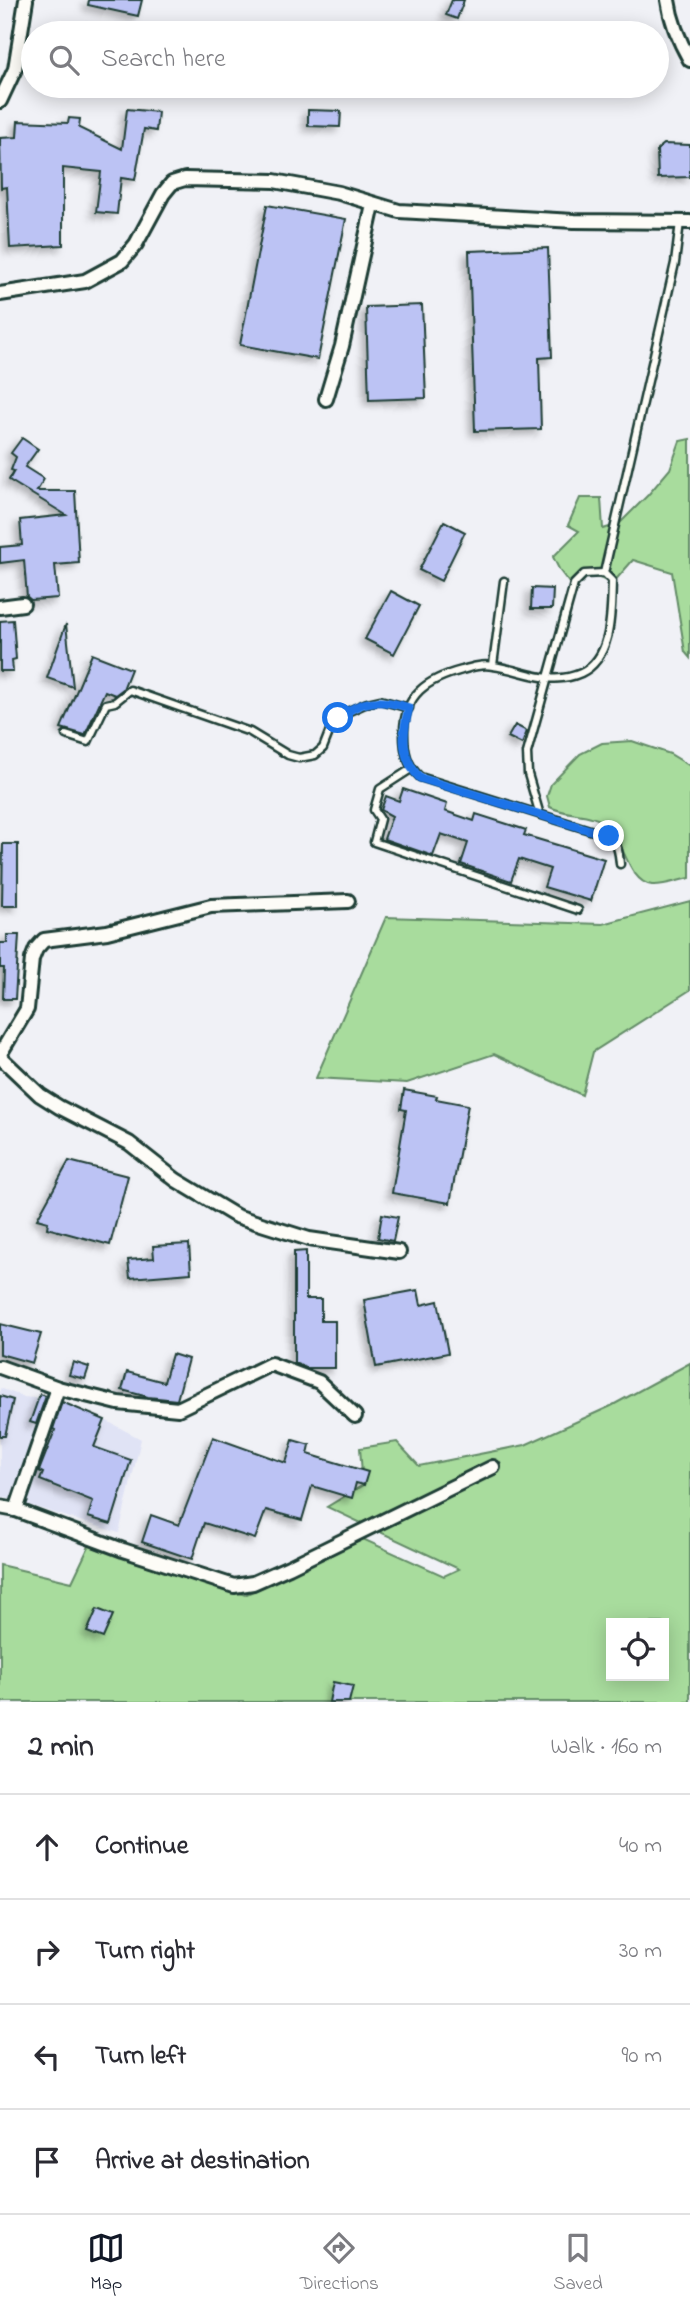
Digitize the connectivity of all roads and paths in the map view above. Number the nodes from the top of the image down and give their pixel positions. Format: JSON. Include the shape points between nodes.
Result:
{"nodes":[{"id":1,"x":26,"y":0,"type":"edge"},
{"id":2,"x":668,"y":0,"type":"edge"},
{"id":3,"x":23,"y":21,"type":"edge"},
{"id":4,"x":21,"y":31,"type":"edge"},
{"id":5,"x":690,"y":60,"type":"edge"},
{"id":6,"x":0,"y":101,"type":"edge"},
{"id":7,"x":373,"y":205,"type":"junction"},
{"id":8,"x":685,"y":222,"type":"edge"},
{"id":9,"x":0,"y":294,"type":"edge"},
{"id":10,"x":326,"y":399,"type":"dead end"},
{"id":11,"x":604,"y":573,"type":"junction"},
{"id":12,"x":504,"y":581,"type":"dead end"},
{"id":13,"x":23,"y":604,"type":"dead end"},
{"id":14,"x":0,"y":607,"type":"edge"},
{"id":15,"x":493,"y":665,"type":"junction"},
{"id":16,"x":548,"y":680,"type":"junction"},
{"id":17,"x":409,"y":708,"type":"junction"},
{"id":18,"x":66,"y":735,"type":"dead end"},
{"id":19,"x":411,"y":769,"type":"junction"},
{"id":20,"x":540,"y":815,"type":"junction"},
{"id":21,"x":620,"y":864,"type":"dead end"},
{"id":22,"x":348,"y":901,"type":"dead end"},
{"id":23,"x":579,"y":911,"type":"dead end"},
{"id":24,"x":0,"y":1055,"type":"edge"},
{"id":25,"x":399,"y":1252,"type":"dead end"},
{"id":26,"x":0,"y":1367,"type":"edge"},
{"id":27,"x":58,"y":1388,"type":"junction"},
{"id":28,"x":355,"y":1416,"type":"dead end"},
{"id":29,"x":493,"y":1467,"type":"dead end"},
{"id":30,"x":0,"y":1507,"type":"edge"},
{"id":31,"x":16,"y":1510,"type":"junction"}],
"edges":[{"from":1,"to":3,"type":"street"},
{"from":2,"to":5,"type":"street"},
{"from":4,"to":6,"type":"street","via":[[15,69]]},
{"from":7,"to":8,"type":"street","via":[[399,211],[525,218]]},
{"from":7,"to":9,"type":"street","via":[[339,193],[274,181],[185,179],[172,183],[163,194],[122,261],[85,281]]},
{"from":7,"to":10,"type":"street"},
{"from":8,"to":11,"type":"lane"},
{"from":11,"to":16,"type":"lane","via":[[584,573],[574,584]]},
{"from":11,"to":16,"type":"lane","via":[[612,581],[602,650],[595,663],[581,673]]},
{"from":12,"to":15,"type":"lane"},
{"from":13,"to":14,"type":"street"},
{"from":15,"to":16,"type":"lane"},
{"from":15,"to":17,"type":"lane","via":[[440,676],[418,691]]},
{"from":16,"to":20,"type":"lane","via":[[527,754],[527,774]]},
{"from":17,"to":18,"type":"lane","via":[[380,700],[345,713],[332,726],[323,748],[306,758],[288,755],[250,732],[130,690],[106,704],[88,742]]},
{"from":17,"to":19,"type":"lane","via":[[404,752]]},
{"from":19,"to":20,"type":"lane","via":[[420,778]]},
{"from":19,"to":23,"type":"lane","via":[[380,789],[374,810],[380,818],[374,842]]},
{"from":20,"to":21,"type":"lane","via":[[609,836]]},
{"from":22,"to":24,"type":"street","via":[[211,906],[107,932],[44,940],[32,959],[27,1009]]},
{"from":24,"to":25,"type":"street","via":[[40,1095],[129,1143],[176,1181],[236,1216],[309,1239]]},
{"from":26,"to":27,"type":"street"},
{"from":27,"to":28,"type":"street","via":[[118,1403],[178,1409],[271,1364],[319,1382]]},
{"from":27,"to":31,"type":"street"},
{"from":29,"to":31,"type":"street","via":[[289,1567],[234,1586]]},
{"from":30,"to":31,"type":"street"}]}
